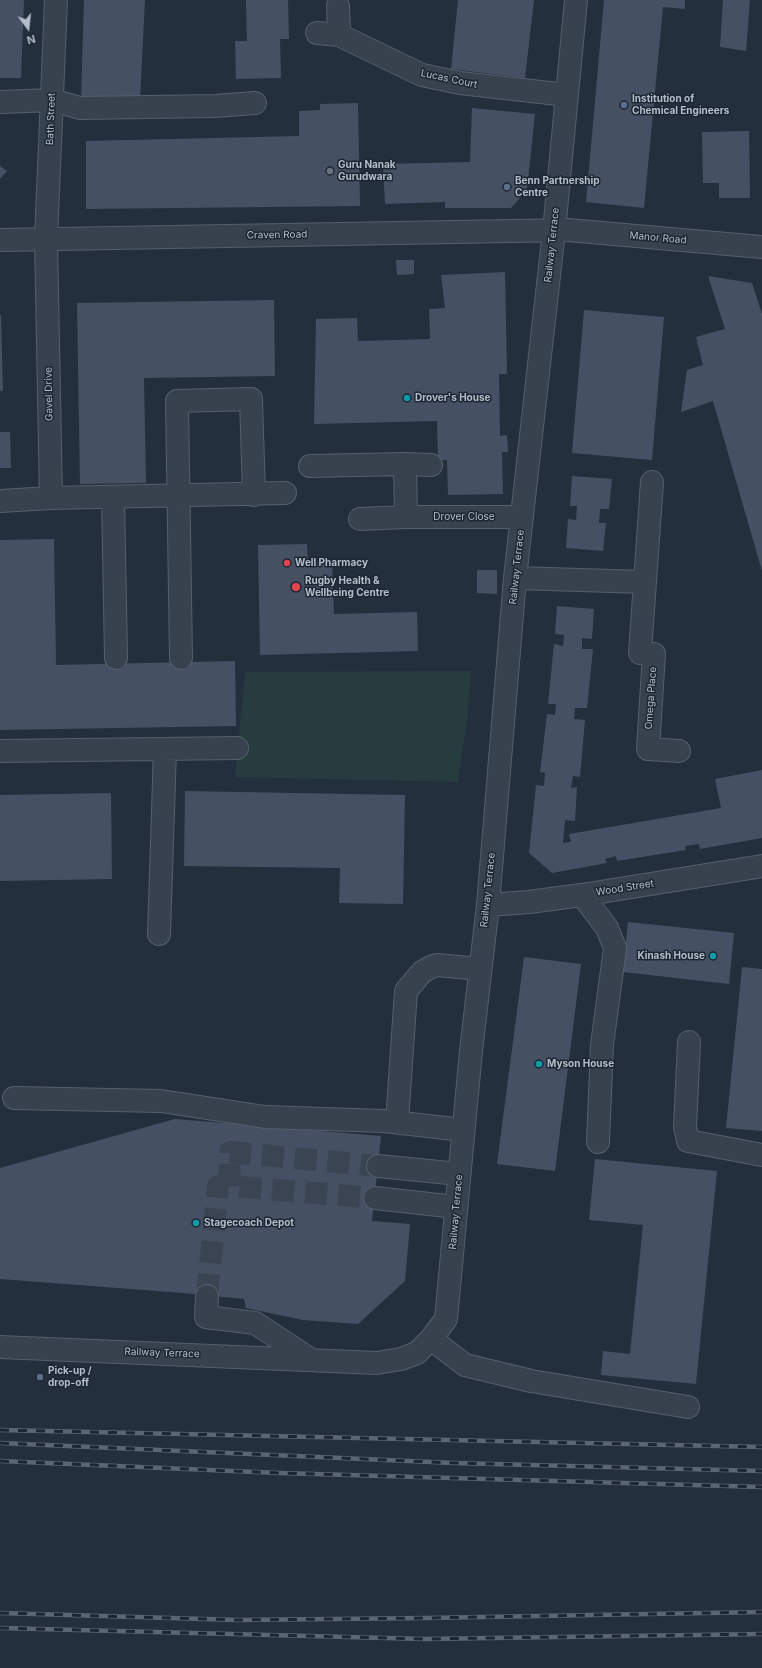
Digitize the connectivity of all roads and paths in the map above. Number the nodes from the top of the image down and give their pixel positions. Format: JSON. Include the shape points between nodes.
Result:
{"nodes":[{"id":1,"x":56,"y":0,"type":"edge"},
{"id":2,"x":576,"y":0,"type":"edge"},
{"id":3,"x":338,"y":6,"type":"dead end"},
{"id":4,"x":316,"y":33,"type":"dead end"},
{"id":5,"x":339,"y":35,"type":"junction"},
{"id":6,"x":566,"y":95,"type":"junction"},
{"id":7,"x":52,"y":100,"type":"junction"},
{"id":8,"x":0,"y":102,"type":"edge"},
{"id":9,"x":255,"y":103,"type":"dead end"},
{"id":10,"x":554,"y":230,"type":"junction"},
{"id":11,"x":46,"y":239,"type":"junction"},
{"id":12,"x":0,"y":240,"type":"edge"},
{"id":13,"x":762,"y":247,"type":"edge"},
{"id":14,"x":431,"y":465,"type":"dead end"},
{"id":15,"x":310,"y":466,"type":"dead end"},
{"id":16,"x":405,"y":473,"type":"junction"},
{"id":17,"x":652,"y":482,"type":"dead end"},
{"id":18,"x":285,"y":493,"type":"dead end"},
{"id":19,"x":254,"y":495,"type":"junction"},
{"id":20,"x":178,"y":496,"type":"junction"},
{"id":21,"x":113,"y":497,"type":"junction"},
{"id":22,"x":51,"y":498,"type":"junction"},
{"id":23,"x":0,"y":501,"type":"edge"},
{"id":24,"x":406,"y":517,"type":"junction"},
{"id":25,"x":522,"y":517,"type":"junction"},
{"id":26,"x":360,"y":519,"type":"dead end"},
{"id":27,"x":515,"y":578,"type":"junction"},
{"id":28,"x":645,"y":582,"type":"junction"},
{"id":29,"x":116,"y":658,"type":"dead end"},
{"id":30,"x":181,"y":658,"type":"dead end"},
{"id":31,"x":237,"y":748,"type":"dead end"},
{"id":32,"x":165,"y":749,"type":"junction"},
{"id":33,"x":0,"y":751,"type":"edge"},
{"id":34,"x":679,"y":751,"type":"dead end"},
{"id":35,"x":762,"y":866,"type":"edge"},
{"id":36,"x":582,"y":895,"type":"junction"},
{"id":37,"x":488,"y":904,"type":"junction"},
{"id":38,"x":159,"y":934,"type":"dead end"},
{"id":39,"x":480,"y":969,"type":"junction"},
{"id":40,"x":689,"y":1042,"type":"dead end"},
{"id":41,"x":14,"y":1098,"type":"dead end"},
{"id":42,"x":397,"y":1122,"type":"junction"},
{"id":43,"x":463,"y":1130,"type":"junction"},
{"id":44,"x":598,"y":1142,"type":"dead end"},
{"id":45,"x":762,"y":1155,"type":"edge"},
{"id":46,"x":378,"y":1166,"type":"tunnel mouth"},
{"id":47,"x":459,"y":1174,"type":"junction"},
{"id":48,"x":375,"y":1198,"type":"tunnel mouth"},
{"id":49,"x":456,"y":1207,"type":"junction"},
{"id":50,"x":207,"y":1296,"type":"tunnel mouth"},
{"id":51,"x":431,"y":1339,"type":"junction"},
{"id":52,"x":0,"y":1347,"type":"edge"},
{"id":53,"x":311,"y":1360,"type":"junction"},
{"id":54,"x":688,"y":1407,"type":"dead end"}],
"edges":[{"from":1,"to":7,"type":"street","name":"Bath Street"},
{"from":2,"to":6,"type":"street","name":"Railway Terrace"},
{"from":3,"to":5,"type":"street"},
{"from":4,"to":5,"type":"street","name":"Lucas Court"},
{"from":5,"to":6,"type":"street","name":"Lucas Court","via":[[422,75],[460,83]]},
{"from":6,"to":10,"type":"street","name":"Railway Terrace"},
{"from":7,"to":8,"type":"street"},
{"from":7,"to":9,"type":"street","via":[[80,108]]},
{"from":7,"to":11,"type":"street","name":"Bath Street"},
{"from":10,"to":11,"type":"street","name":"Craven Road"},
{"from":10,"to":13,"type":"street","name":"Manor Road"},
{"from":10,"to":25,"type":"street","name":"Railway Terrace"},
{"from":11,"to":12,"type":"street","name":"Craven Road"},
{"from":11,"to":22,"type":"street","name":"Gavel Drive"},
{"from":14,"to":16,"type":"street"},
{"from":15,"to":16,"type":"street"},
{"from":16,"to":24,"type":"street"},
{"from":17,"to":28,"type":"street","name":"Omega Place"},
{"from":18,"to":19,"type":"street"},
{"from":19,"to":20,"type":"street"},
{"from":19,"to":20,"type":"street","via":[[251,399],[177,401]]},
{"from":20,"to":21,"type":"street"},
{"from":20,"to":30,"type":"street"},
{"from":21,"to":22,"type":"street"},
{"from":21,"to":29,"type":"street"},
{"from":22,"to":23,"type":"street"},
{"from":24,"to":25,"type":"street","name":"Drover Close"},
{"from":24,"to":26,"type":"street","name":"Drover Close"},
{"from":25,"to":27,"type":"street","name":"Railway Terrace"},
{"from":27,"to":28,"type":"street"},
{"from":27,"to":37,"type":"street","name":"Railway Terrace"},
{"from":28,"to":34,"type":"street","name":"Omega Place","via":[[640,653],[654,654],[648,749]]},
{"from":31,"to":32,"type":"street"},
{"from":32,"to":33,"type":"street"},
{"from":32,"to":38,"type":"street"},
{"from":35,"to":36,"type":"street","name":"Wood Street"},
{"from":36,"to":37,"type":"street","name":"Wood Street"},
{"from":36,"to":44,"type":"street","via":[[607,928],[615,948],[602,1045]]},
{"from":37,"to":39,"type":"street","name":"Railway Terrace"},
{"from":39,"to":42,"type":"street","via":[[437,965],[422,972],[406,990]]},
{"from":39,"to":43,"type":"street","name":"Railway Terrace"},
{"from":40,"to":45,"type":"street","via":[[685,1127],[688,1141]]},
{"from":41,"to":42,"type":"street","via":[[161,1101],[265,1117]]},
{"from":42,"to":43,"type":"street"},
{"from":43,"to":47,"type":"street","name":"Railway Terrace"},
{"from":46,"to":47,"type":"street"},
{"from":47,"to":49,"type":"street","name":"Railway Terrace"},
{"from":48,"to":49,"type":"street"},
{"from":49,"to":51,"type":"street","name":"Railway Terrace","via":[[446,1319]]},
{"from":50,"to":53,"type":"street","via":[[206,1317],[255,1323]]},
{"from":51,"to":53,"type":"street","name":"Railway Terrace","via":[[417,1353],[401,1359],[377,1363]]},
{"from":51,"to":54,"type":"street","via":[[465,1365],[531,1381]]},
{"from":52,"to":53,"type":"street","name":"Railway Terrace"}]}
